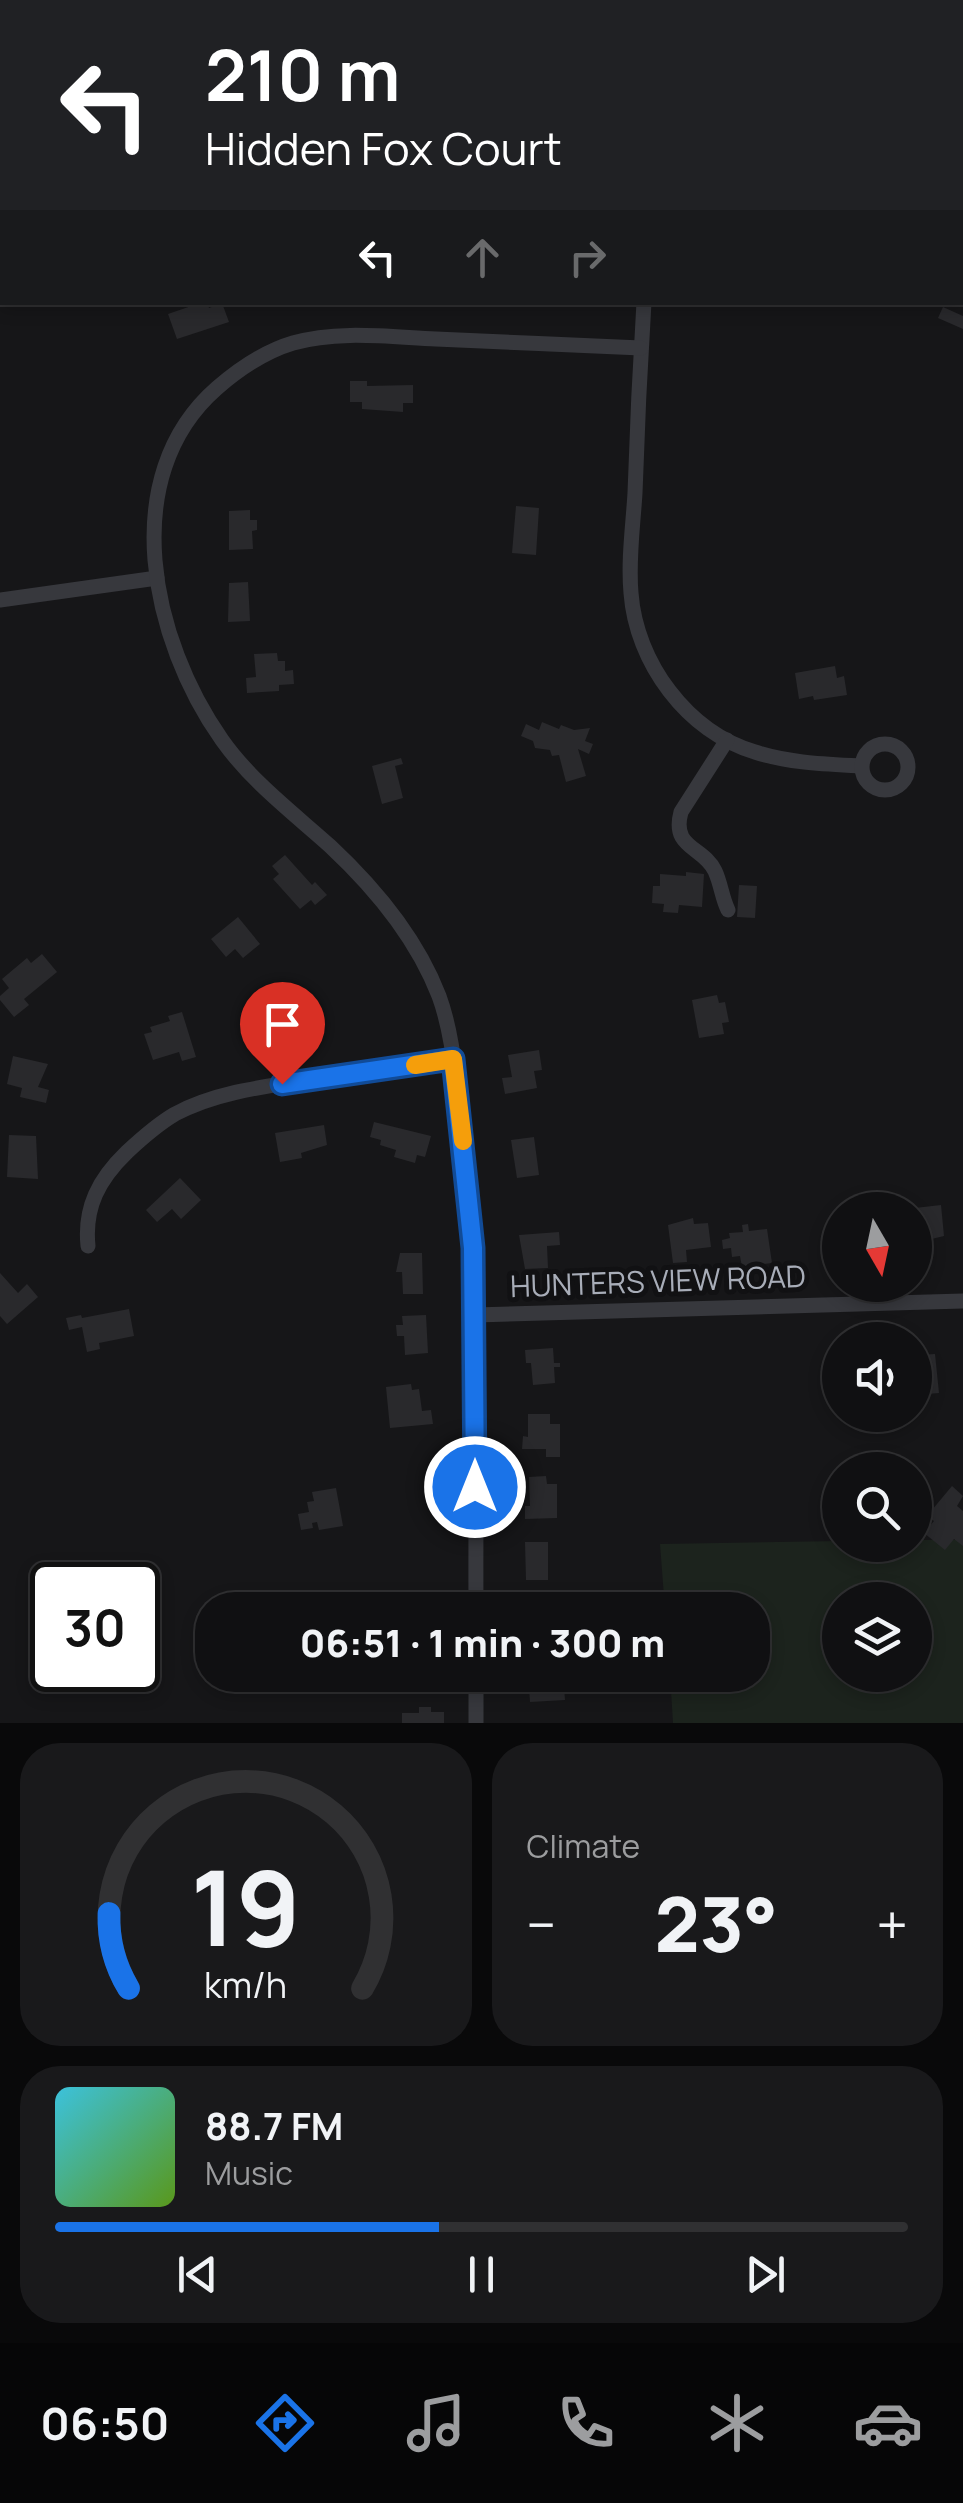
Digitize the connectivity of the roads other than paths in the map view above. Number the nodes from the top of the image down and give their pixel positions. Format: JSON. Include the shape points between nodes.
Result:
{"nodes":[{"id":1,"x":644,"y":305,"type":"edge"},
{"id":2,"x":641,"y":348,"type":"junction"},
{"id":3,"x":157,"y":578,"type":"junction"},
{"id":4,"x":0,"y":600,"type":"edge"},
{"id":5,"x":728,"y":740,"type":"junction"},
{"id":6,"x":861,"y":766,"type":"dead end"},
{"id":7,"x":728,"y":910,"type":"dead end"},
{"id":8,"x":453,"y":1059,"type":"junction"},
{"id":9,"x":88,"y":1246,"type":"dead end"},
{"id":10,"x":963,"y":1301,"type":"edge"},
{"id":11,"x":475,"y":1316,"type":"junction"},
{"id":12,"x":476,"y":1592,"type":"edge"},
{"id":13,"x":476,"y":1692,"type":"edge"},
{"id":14,"x":476,"y":1723,"type":"edge"}],
"edges":[{"from":1,"to":2,"type":"street"},
{"from":2,"to":3,"type":"street","via":[[335,337],[263,356],[199,404],[175,440],[156,501]]},
{"from":2,"to":5,"type":"street","via":[[631,586],[636,620],[642,645],[678,700]]},
{"from":3,"to":4,"type":"street"},
{"from":3,"to":8,"type":"street","via":[[179,661],[198,702],[253,776],[333,849],[405,931],[442,1004]]},
{"from":5,"to":6,"type":"street","via":[[779,758]]},
{"from":5,"to":7,"type":"street","via":[[678,824],[686,843],[715,870]]},
{"from":8,"to":9,"type":"street","via":[[254,1088],[174,1114],[116,1162],[99,1186],[85,1222]]},
{"from":8,"to":11,"type":"street"},
{"from":10,"to":11,"type":"street","name":"HUNTERS VIEW ROAD"},
{"from":11,"to":12,"type":"street"},
{"from":13,"to":14,"type":"street"}]}
